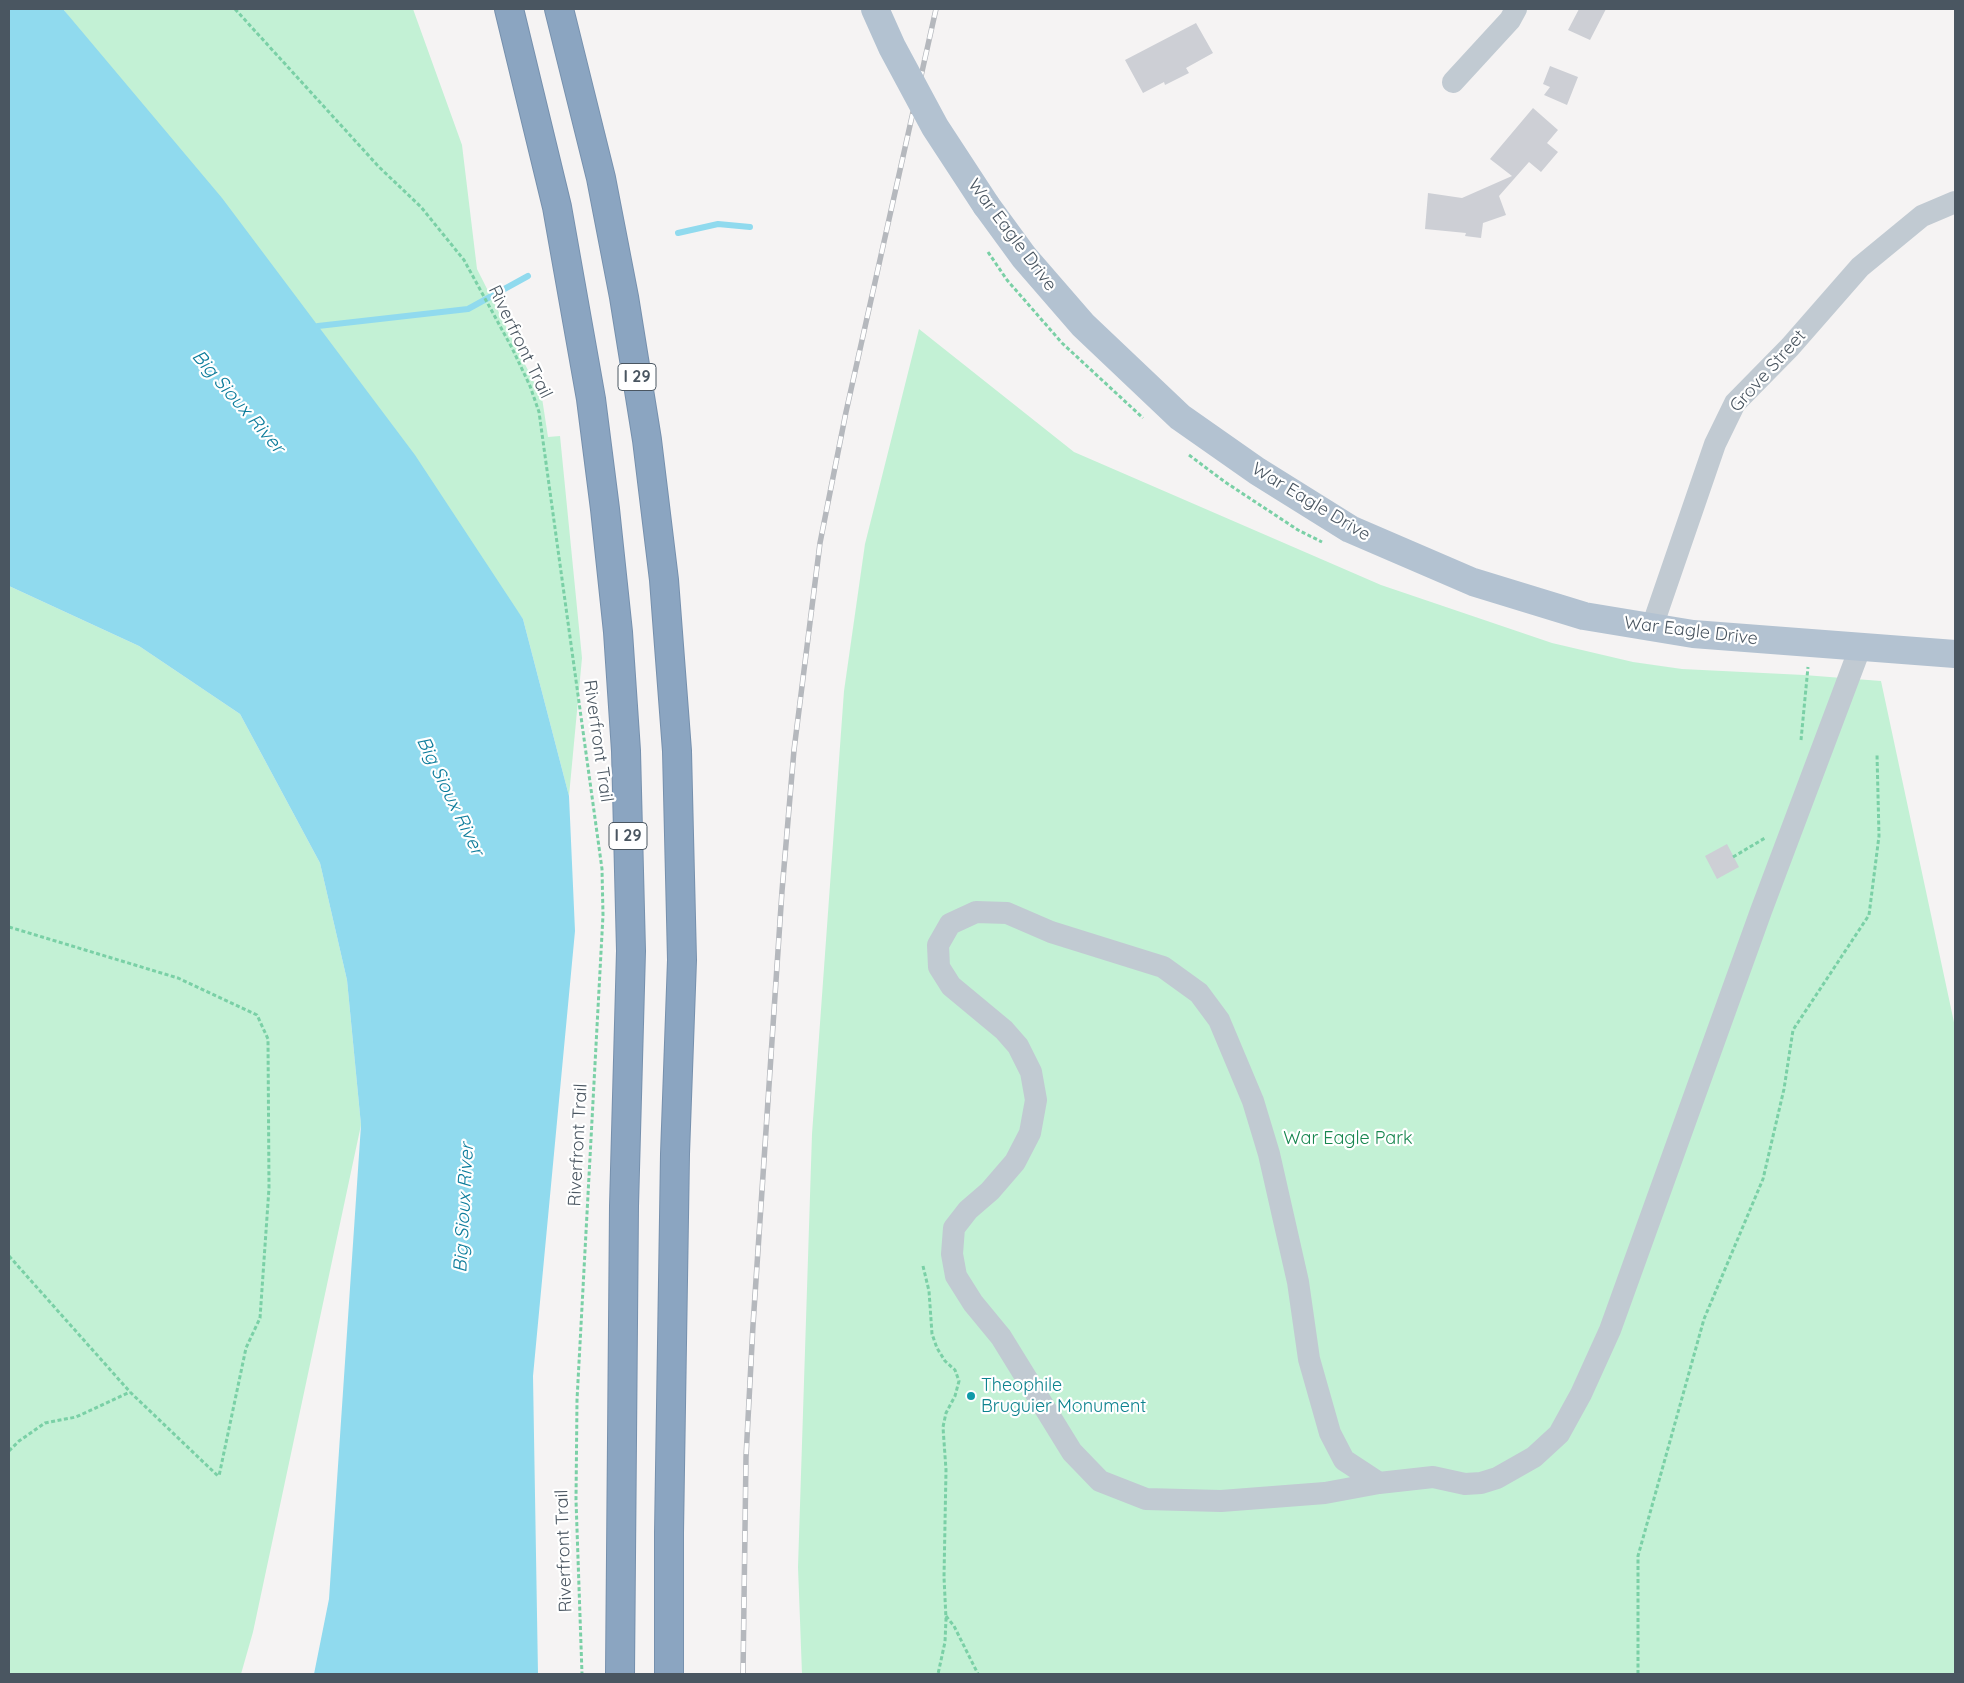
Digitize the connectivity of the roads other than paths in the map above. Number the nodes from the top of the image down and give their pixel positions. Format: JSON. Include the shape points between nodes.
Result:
{"nodes":[{"id":1,"x":508,"y":9,"type":"edge"},
{"id":2,"x":559,"y":9,"type":"edge"},
{"id":3,"x":874,"y":9,"type":"edge"},
{"id":4,"x":1516,"y":9,"type":"edge"},
{"id":5,"x":1453,"y":82,"type":"dead end"},
{"id":6,"x":1955,"y":202,"type":"edge"},
{"id":7,"x":1652,"y":627,"type":"junction"},
{"id":8,"x":1860,"y":648,"type":"junction"},
{"id":9,"x":1955,"y":654,"type":"edge"},
{"id":10,"x":1379,"y":1483,"type":"junction"},
{"id":11,"x":620,"y":1674,"type":"edge"},
{"id":12,"x":669,"y":1674,"type":"edge"}],
"edges":[{"from":1,"to":11,"type":"highway","number":"I 29","via":[[557,208],[591,399],[618,632],[626,751],[631,951],[624,1206]]},
{"from":2,"to":12,"type":"highway","number":"I 29","via":[[601,178],[647,440],[664,580],[677,751],[682,960],[675,1154]]},
{"from":3,"to":7,"type":"main road","name":"War Eagle Drive","bridge":true,"via":[[935,127],[1024,256],[1083,326],[1180,417],[1257,471],[1350,529],[1473,582],[1584,616]]},
{"from":4,"to":5,"type":"street","via":[[1510,20]]},
{"from":6,"to":7,"type":"street","name":"Grove Street","via":[[1922,216],[1860,267],[1790,347],[1735,403],[1715,444]]},
{"from":7,"to":8,"type":"main road","name":"War Eagle Drive","via":[[1694,634]]},
{"from":8,"to":9,"type":"main road","name":"War Eagle Drive"},
{"from":8,"to":10,"type":"street","via":[[1610,1330],[1559,1434],[1534,1457],[1497,1478],[1481,1483],[1465,1484],[1434,1477]]},
{"from":10,"to":10,"type":"street","via":[[1344,1460],[1330,1433],[1309,1359],[1298,1282],[1269,1154],[1234,1053],[1218,1020],[1199,993],[1163,967],[1051,932],[1008,913],[976,912],[950,924],[938,945],[939,967],[951,986],[1004,1030],[1018,1046],[1031,1072],[1036,1100],[1030,1132],[1015,1162],[954,1228],[952,1254],[956,1276],[1001,1337],[1072,1452],[1100,1481],[1146,1498],[1221,1501],[1325,1493]]}]}
